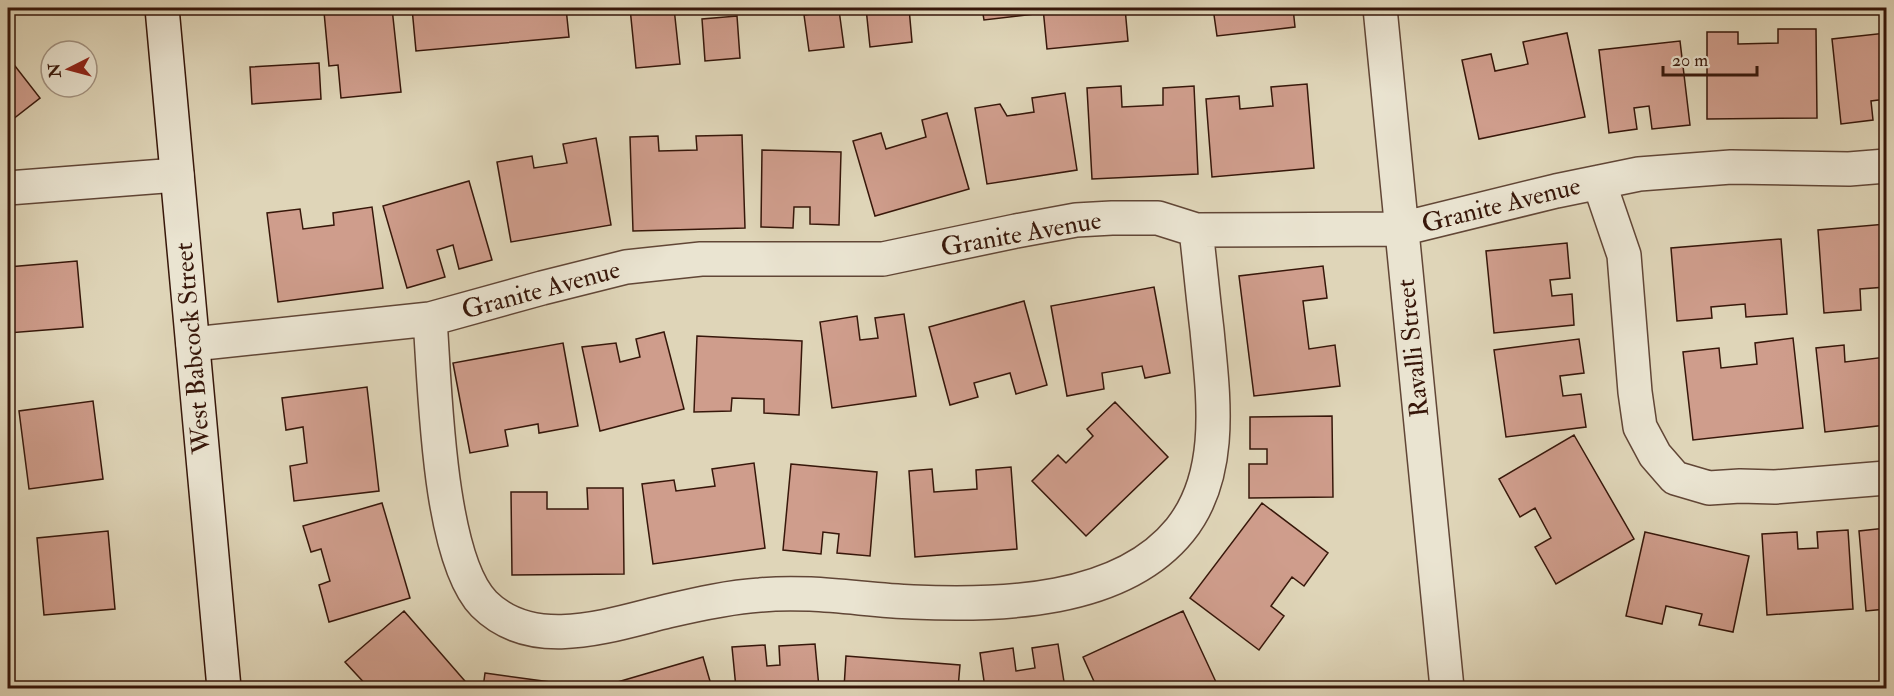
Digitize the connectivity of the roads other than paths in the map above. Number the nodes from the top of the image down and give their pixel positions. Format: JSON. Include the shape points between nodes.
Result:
{"nodes":[{"id":1,"x":162,"y":8,"type":"edge"},
{"id":2,"x":1380,"y":8,"type":"edge"},
{"id":3,"x":1887,"y":166,"type":"edge"},
{"id":4,"x":177,"y":175,"type":"junction"},
{"id":5,"x":1599,"y":182,"type":"junction"},
{"id":6,"x":8,"y":188,"type":"edge"},
{"id":7,"x":1401,"y":229,"type":"junction"},
{"id":8,"x":1196,"y":230,"type":"junction"},
{"id":9,"x":430,"y":320,"type":"junction"},
{"id":10,"x":193,"y":344,"type":"junction"},
{"id":11,"x":1887,"y":478,"type":"edge"},
{"id":12,"x":224,"y":688,"type":"edge"},
{"id":13,"x":1447,"y":688,"type":"edge"}],
"edges":[{"from":1,"to":4,"type":"street","name":"West Babcock Street"},
{"from":2,"to":7,"type":"street","name":"Ravalli Street"},
{"from":3,"to":5,"type":"street","name":"Granite Avenue","via":[[1731,167],[1639,174]]},
{"from":4,"to":6,"type":"street"},
{"from":4,"to":10,"type":"street","name":"West Babcock Street"},
{"from":5,"to":7,"type":"street","name":"Granite Avenue"},
{"from":5,"to":11,"type":"street","via":[[1624,255],[1640,427],[1655,455],[1675,478],[1708,488]]},
{"from":7,"to":8,"type":"street","name":"Granite Avenue"},
{"from":7,"to":13,"type":"street","name":"Ravalli Street"},
{"from":8,"to":9,"type":"street","name":"Granite Avenue","via":[[1158,218],[1076,220],[883,259],[701,259],[626,267]]},
{"from":8,"to":9,"type":"street","via":[[1213,393],[1210,460],[1196,505],[1167,545],[1146,562],[1099,584],[1048,596],[970,603],[821,593],[761,595],[562,632],[506,621],[484,603],[467,580],[458,554],[442,472]]},
{"from":9,"to":10,"type":"street","name":"Granite Avenue"},
{"from":10,"to":12,"type":"street","name":"West Babcock Street"}]}
